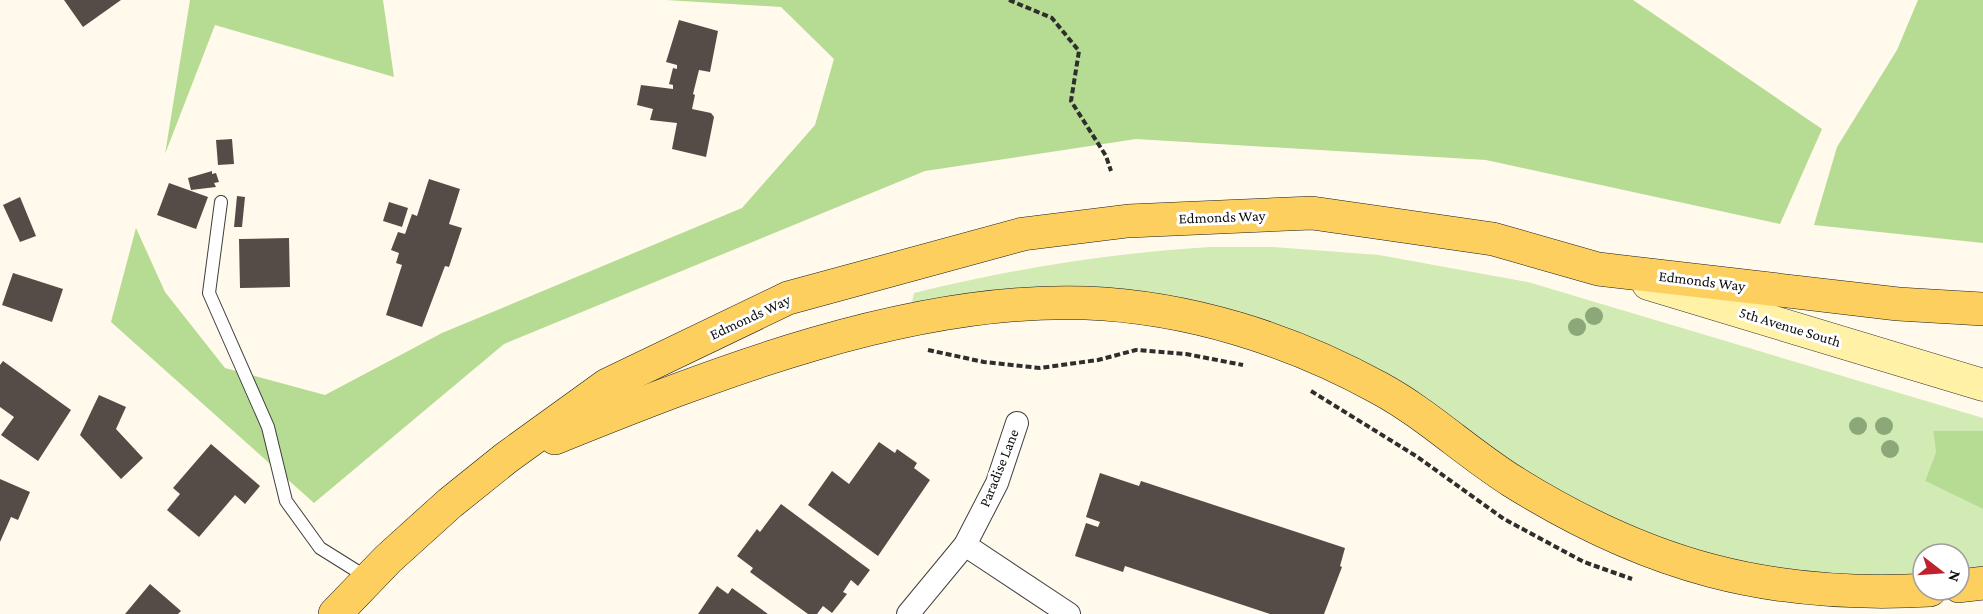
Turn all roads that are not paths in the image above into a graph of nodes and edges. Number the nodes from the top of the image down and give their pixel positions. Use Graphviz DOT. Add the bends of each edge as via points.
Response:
graph roads {
  1 [pos="221,202"];
  2 [pos="1598,269"];
  3 [pos="1983,309"];
  4 [pos="1983,385"];
  5 [pos="1017,423"];
  6 [pos="506,458"];
  7 [pos="964,545"];
  8 [pos="369,578"];
  9 [pos="1911,591"];
  10 [pos="335,614"];
  11 [pos="908,614"];
  12 [pos="1069,614"];
  1 -- 8 [label="lane" via="209,293 268,427 286,501 320,548"];
  2 -- 3 [label="main road, Edmonds Way" via="1898,304"];
  2 -- 4 [label="main road, 5th Avenue South"];
  2 -- 6 [label="main road, Edmonds Way" via="1493,239 1312,213 1128,221 1023,234 788,298 607,385"];
  5 -- 7 [label="street, Paradise Lane" via="996,483"];
  6 -- 8 [label="main road, Edmonds Way" via="450,503"];
  6 -- 9 [label="main road, Edmonds Way" via="661,395 869,331 995,307 1047,303 1109,305 1171,312 1226,325 1341,368 1403,403 1511,481 1613,538 1669,560 1788,587 1845,593"];
  7 -- 11 [label="street, Paradise Lane"];
  7 -- 12 [label="street"];
  8 -- 10 [label="main road, Edmonds Way"];
}
